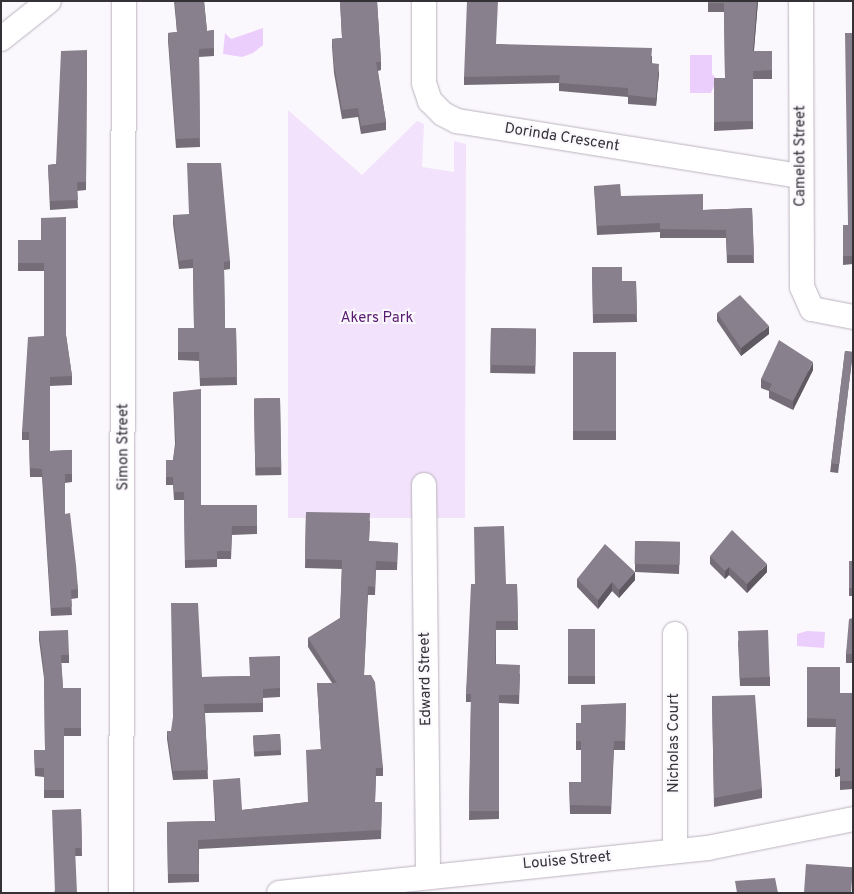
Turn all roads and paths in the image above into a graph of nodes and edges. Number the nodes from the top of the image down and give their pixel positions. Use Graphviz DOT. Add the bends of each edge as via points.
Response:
graph roads {
  1 [pos="49,1"];
  2 [pos="124,1"];
  3 [pos="424,1"];
  4 [pos="801,1"];
  5 [pos="1,39"];
  6 [pos="800,176"];
  7 [pos="853,316"];
  8 [pos="424,485"];
  9 [pos="675,634"];
  10 [pos="853,819"];
  11 [pos="675,852"];
  12 [pos="428,874"];
  13 [pos="121,893"];
  14 [pos="280,893"];
  1 -- 5 [label="street"];
  2 -- 13 [label="street, Simon Street"];
  3 -- 6 [label="street, Dorinda Crescent" via="424,83 430,101 456,121"];
  4 -- 6 [label="street, Camelot Street"];
  6 -- 7 [label="street, Camelot Street" via="802,287 812,309"];
  8 -- 12 [label="street, Edward Street"];
  9 -- 11 [label="street, Nicholas Court"];
  10 -- 11 [label="street, Louise Street"];
  11 -- 12 [label="street, Louise Street"];
  12 -- 14 [label="street, Louise Street"];
}
